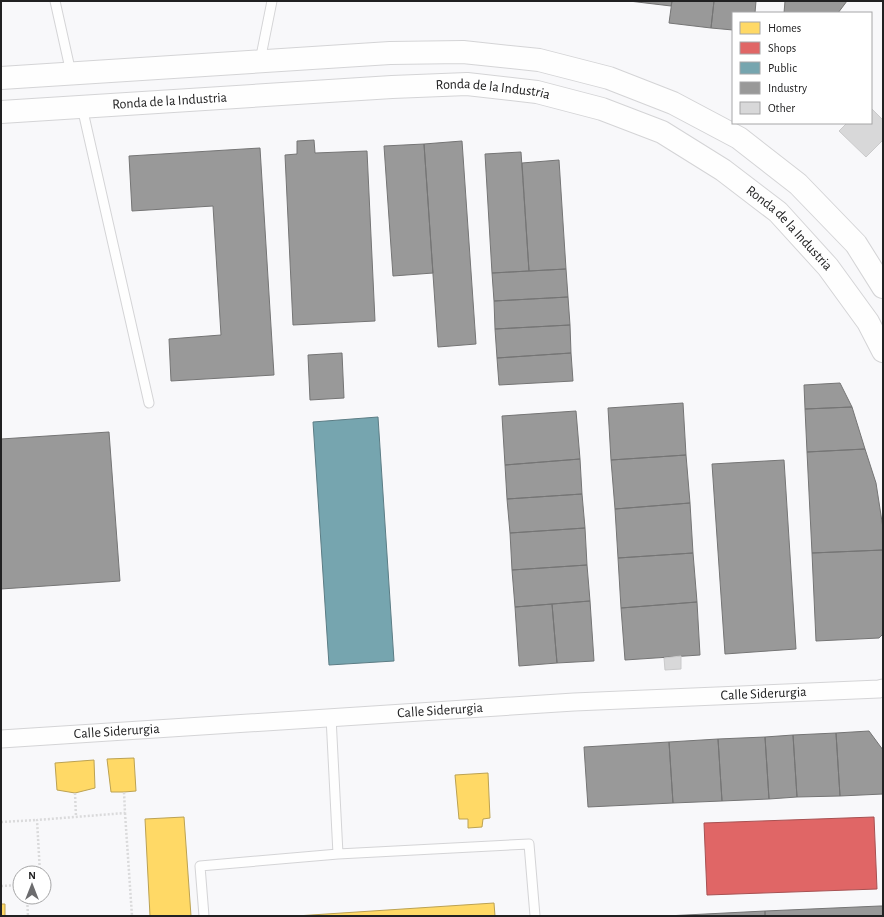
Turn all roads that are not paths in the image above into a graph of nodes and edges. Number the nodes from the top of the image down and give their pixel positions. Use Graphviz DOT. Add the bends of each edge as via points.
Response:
graph roads {
  1 [pos="55,1"];
  2 [pos="272,1"];
  3 [pos="260,61"];
  4 [pos="71,73"];
  5 [pos="1,78"];
  6 [pos="82,107"];
  7 [pos="1,112"];
  8 [pos="883,287"];
  9 [pos="883,351"];
  10 [pos="150,404"];
  11 [pos="882,689"];
  12 [pos="331,717"];
  13 [pos="1,739"];
  14 [pos="338,854"];
  15 [pos="204,916"];
  16 [pos="534,916"];
  1 -- 4 [label="lane"];
  2 -- 3 [label="lane"];
  3 -- 4 [label="street"];
  3 -- 8 [label="street" via="390,53 462,52 539,60 609,78 673,103 739,138 798,184 856,244"];
  4 -- 5 [label="street"];
  6 -- 7 [label="street, Ronda de la Industria"];
  6 -- 9 [label="street, Ronda de la Industria" via="467,84 537,92 602,109 662,132 723,170 778,212 828,266 868,322"];
  6 -- 10 [label="lane"];
  11 -- 12 [label="street, Calle Siderurgia" via="574,702"];
  12 -- 13 [label="street, Calle Siderurgia"];
  12 -- 14 [label="lane"];
  14 -- 15 [label="lane" via="200,866"];
  14 -- 16 [label="lane" via="529,844"];
}
